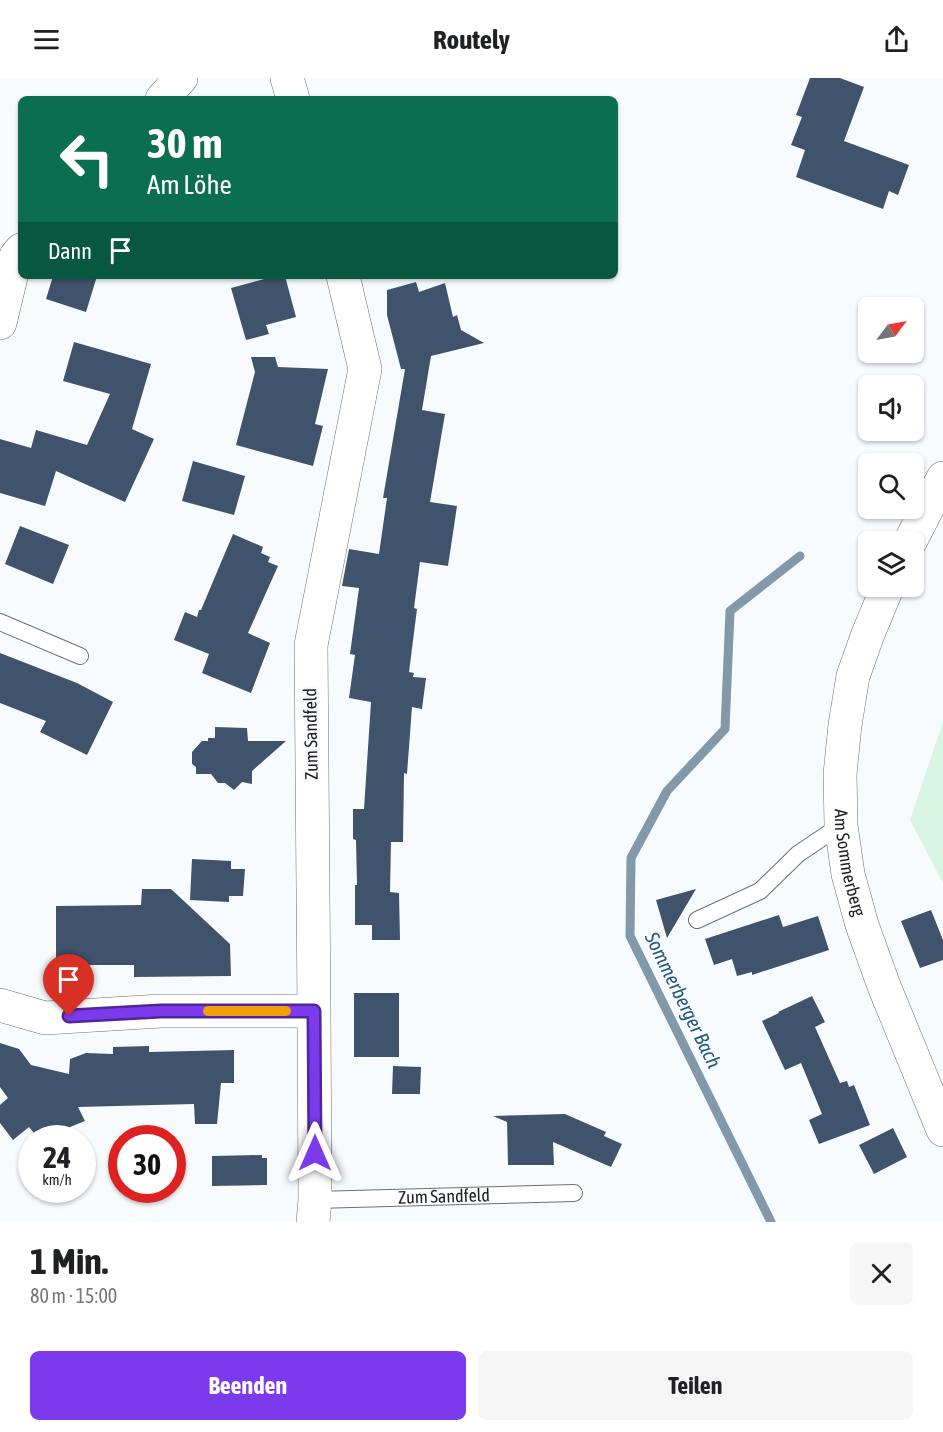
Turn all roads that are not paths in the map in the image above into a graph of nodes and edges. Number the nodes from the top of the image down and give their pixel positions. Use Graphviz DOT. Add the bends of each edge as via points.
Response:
graph roads {
  1 [pos="181,78"];
  2 [pos="287,78"];
  3 [pos="165,96"];
  4 [pos="292,96"];
  5 [pos="18,254"];
  6 [pos="344,279"];
  7 [pos="0,323"];
  8 [pos="943,478"];
  9 [pos="916,531"];
  10 [pos="883,597"];
  11 [pos="0,622"];
  12 [pos="80,656"];
  13 [pos="841,825"];
  14 [pos="697,920"];
  15 [pos="0,1005"];
  16 [pos="314,1011"];
  17 [pos="943,1130"];
  18 [pos="574,1193"];
  19 [pos="314,1211"];
  1 -- 3 [label="street"];
  2 -- 4 [label="street"];
  5 -- 7 [label="street"];
  6 -- 16 [label="street, Zum Sandfeld" via="365,369 310,645"];
  8 -- 9 [label="street"];
  10 -- 13 [label="street, Am Sommerberg" via="853,676 840,774"];
  11 -- 12 [label="lane"];
  13 -- 14 [label="lane" via="798,854 760,891"];
  13 -- 17 [label="street, Am Sommerberg" via="861,925"];
  15 -- 16 [label="street" via="45,1018 161,1011"];
  16 -- 19 [label="street, Zum Sandfeld"];
  18 -- 19 [label="lane, Zum Sandfeld"];
}
